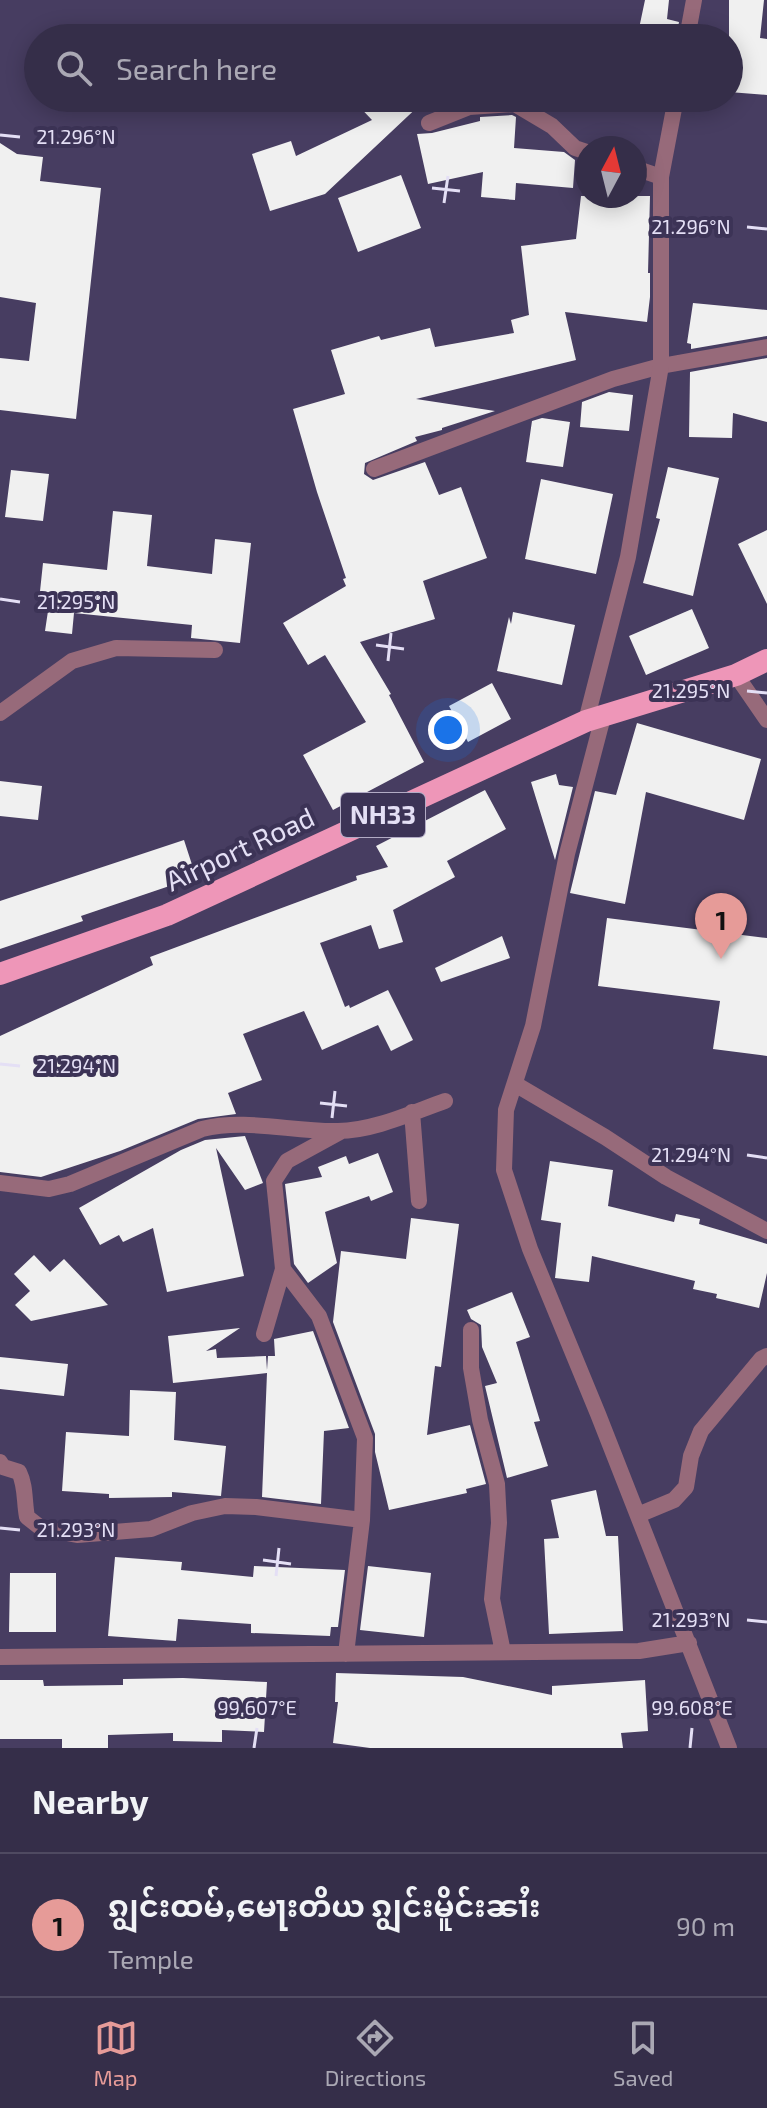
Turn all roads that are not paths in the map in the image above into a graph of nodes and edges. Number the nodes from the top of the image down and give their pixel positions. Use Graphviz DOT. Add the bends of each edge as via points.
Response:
graph roads {
  1 [pos="694,0"];
  2 [pos="690,24"];
  3 [pos="456,112"];
  4 [pos="528,112"];
  5 [pos="673,112"];
  6 [pos="429,123"];
  7 [pos="575,148"];
  8 [pos="647,172"];
  9 [pos="661,177"];
  10 [pos="767,347"];
  11 [pos="661,366"];
  12 [pos="374,469"];
  13 [pos="215,650"];
  14 [pos="767,660"];
  15 [pos="736,675"];
  16 [pos="0,713"];
  17 [pos="594,719"];
  18 [pos="767,720"];
  19 [pos="0,974"];
  20 [pos="515,1084"];
  21 [pos="445,1101"];
  22 [pos="412,1112"];
  23 [pos="341,1131"];
  24 [pos="0,1183"];
  25 [pos="0,1191"];
  26 [pos="419,1201"];
  27 [pos="767,1231"];
  28 [pos="283,1269"];
  29 [pos="471,1330"];
  30 [pos="264,1334"];
  31 [pos="767,1356"];
  32 [pos="0,1462"];
  33 [pos="638,1515"];
  34 [pos="362,1520"];
  35 [pos="689,1643"];
  36 [pos="503,1652"];
  37 [pos="346,1654"];
  38 [pos="0,1657"];
  39 [pos="729,1748"];
  1 -- 2 [label="street"];
  3 -- 6 [label="street"];
  4 -- 7 [label="street"];
  5 -- 9 [label="street"];
  8 -- 9 [label="street"];
  9 -- 11 [label="street"];
  10 -- 11 [label="street"];
  11 -- 12 [label="street"];
  11 -- 17 [label="street"];
  13 -- 16 [label="street" via="116,648 72,661"];
  14 -- 15 [label="highway, Airport Road / NH33"];
  15 -- 17 [label="highway, Airport Road / NH33"];
  15 -- 18 [label="street"];
  17 -- 19 [label="highway, Airport Road / NH33" via="167,915"];
  17 -- 20 [label="street" via="533,1026"];
  20 -- 27 [label="street" via="666,1177"];
  20 -- 33 [label="street" via="506,1110 504,1170 530,1249"];
  21 -- 22 [label="street"];
  22 -- 23 [label="street"];
  22 -- 26 [label="street"];
  23 -- 24 [label="street" via="223,1123 70,1184 49,1189"];
  23 -- 28 [label="street" via="287,1161 274,1181"];
  24 -- 25 [label="street"];
  28 -- 30 [label="street"];
  28 -- 34 [label="street" via="319,1316 365,1438"];
  29 -- 36 [label="street" via="471,1368 497,1484 492,1599"];
  31 -- 33 [label="street" via="701,1431 686,1487 674,1500"];
  32 -- 34 [label="street" via="19,1472 25,1483 27,1517 41,1528 77,1535 151,1529 225,1506"];
  33 -- 35 [label="street"];
  34 -- 37 [label="street"];
  35 -- 36 [label="street" via="639,1651"];
  35 -- 39 [label="street"];
  36 -- 37 [label="street"];
  37 -- 38 [label="street"];
}
